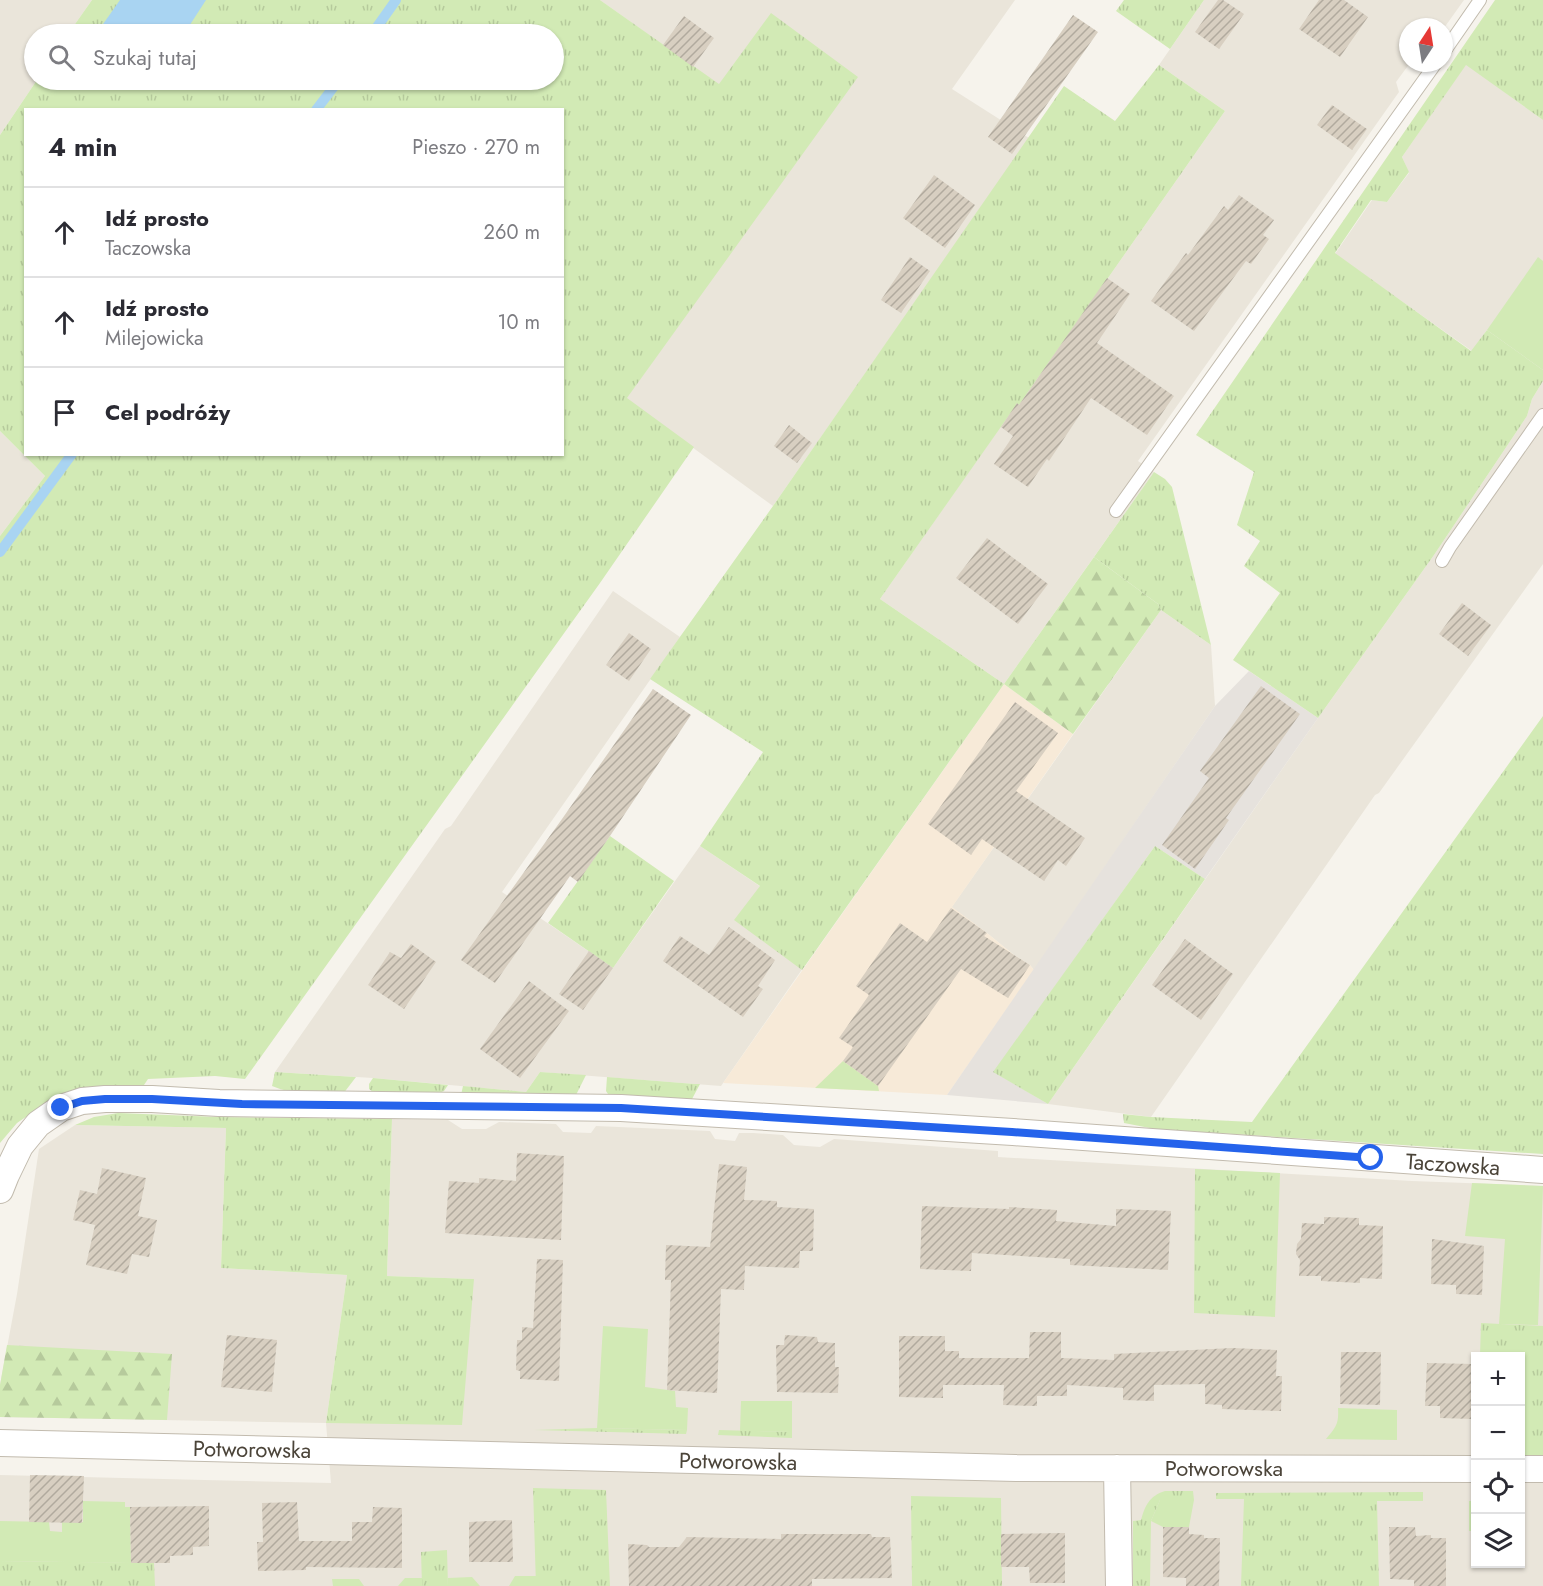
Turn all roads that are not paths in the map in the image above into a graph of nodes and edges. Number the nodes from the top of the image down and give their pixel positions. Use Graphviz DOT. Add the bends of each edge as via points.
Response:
graph roads {
  1 [pos="1480,0"];
  2 [pos="1453,39"];
  3 [pos="1430,72"];
  4 [pos="1543,416"];
  5 [pos="1116,511"];
  6 [pos="1442,561"];
  7 [pos="1543,1170"];
  8 [pos="0,1191"];
  9 [pos="0,1443"];
  10 [pos="1117,1468"];
  11 [pos="1471,1469"];
  12 [pos="1525,1469"];
  13 [pos="1543,1469"];
  14 [pos="1119,1586"];
  1 -- 2 [label="lane"];
  3 -- 5 [label="lane"];
  4 -- 6 [label="lane"];
  7 -- 8 [label="street, Taczowska" via="621,1108 105,1099 61,1108 38,1124 20,1146"];
  9 -- 10 [label="street, Potworowska"];
  10 -- 11 [label="street, Potworowska"];
  10 -- 14 [label="street"];
  12 -- 13 [label="street"];
}
